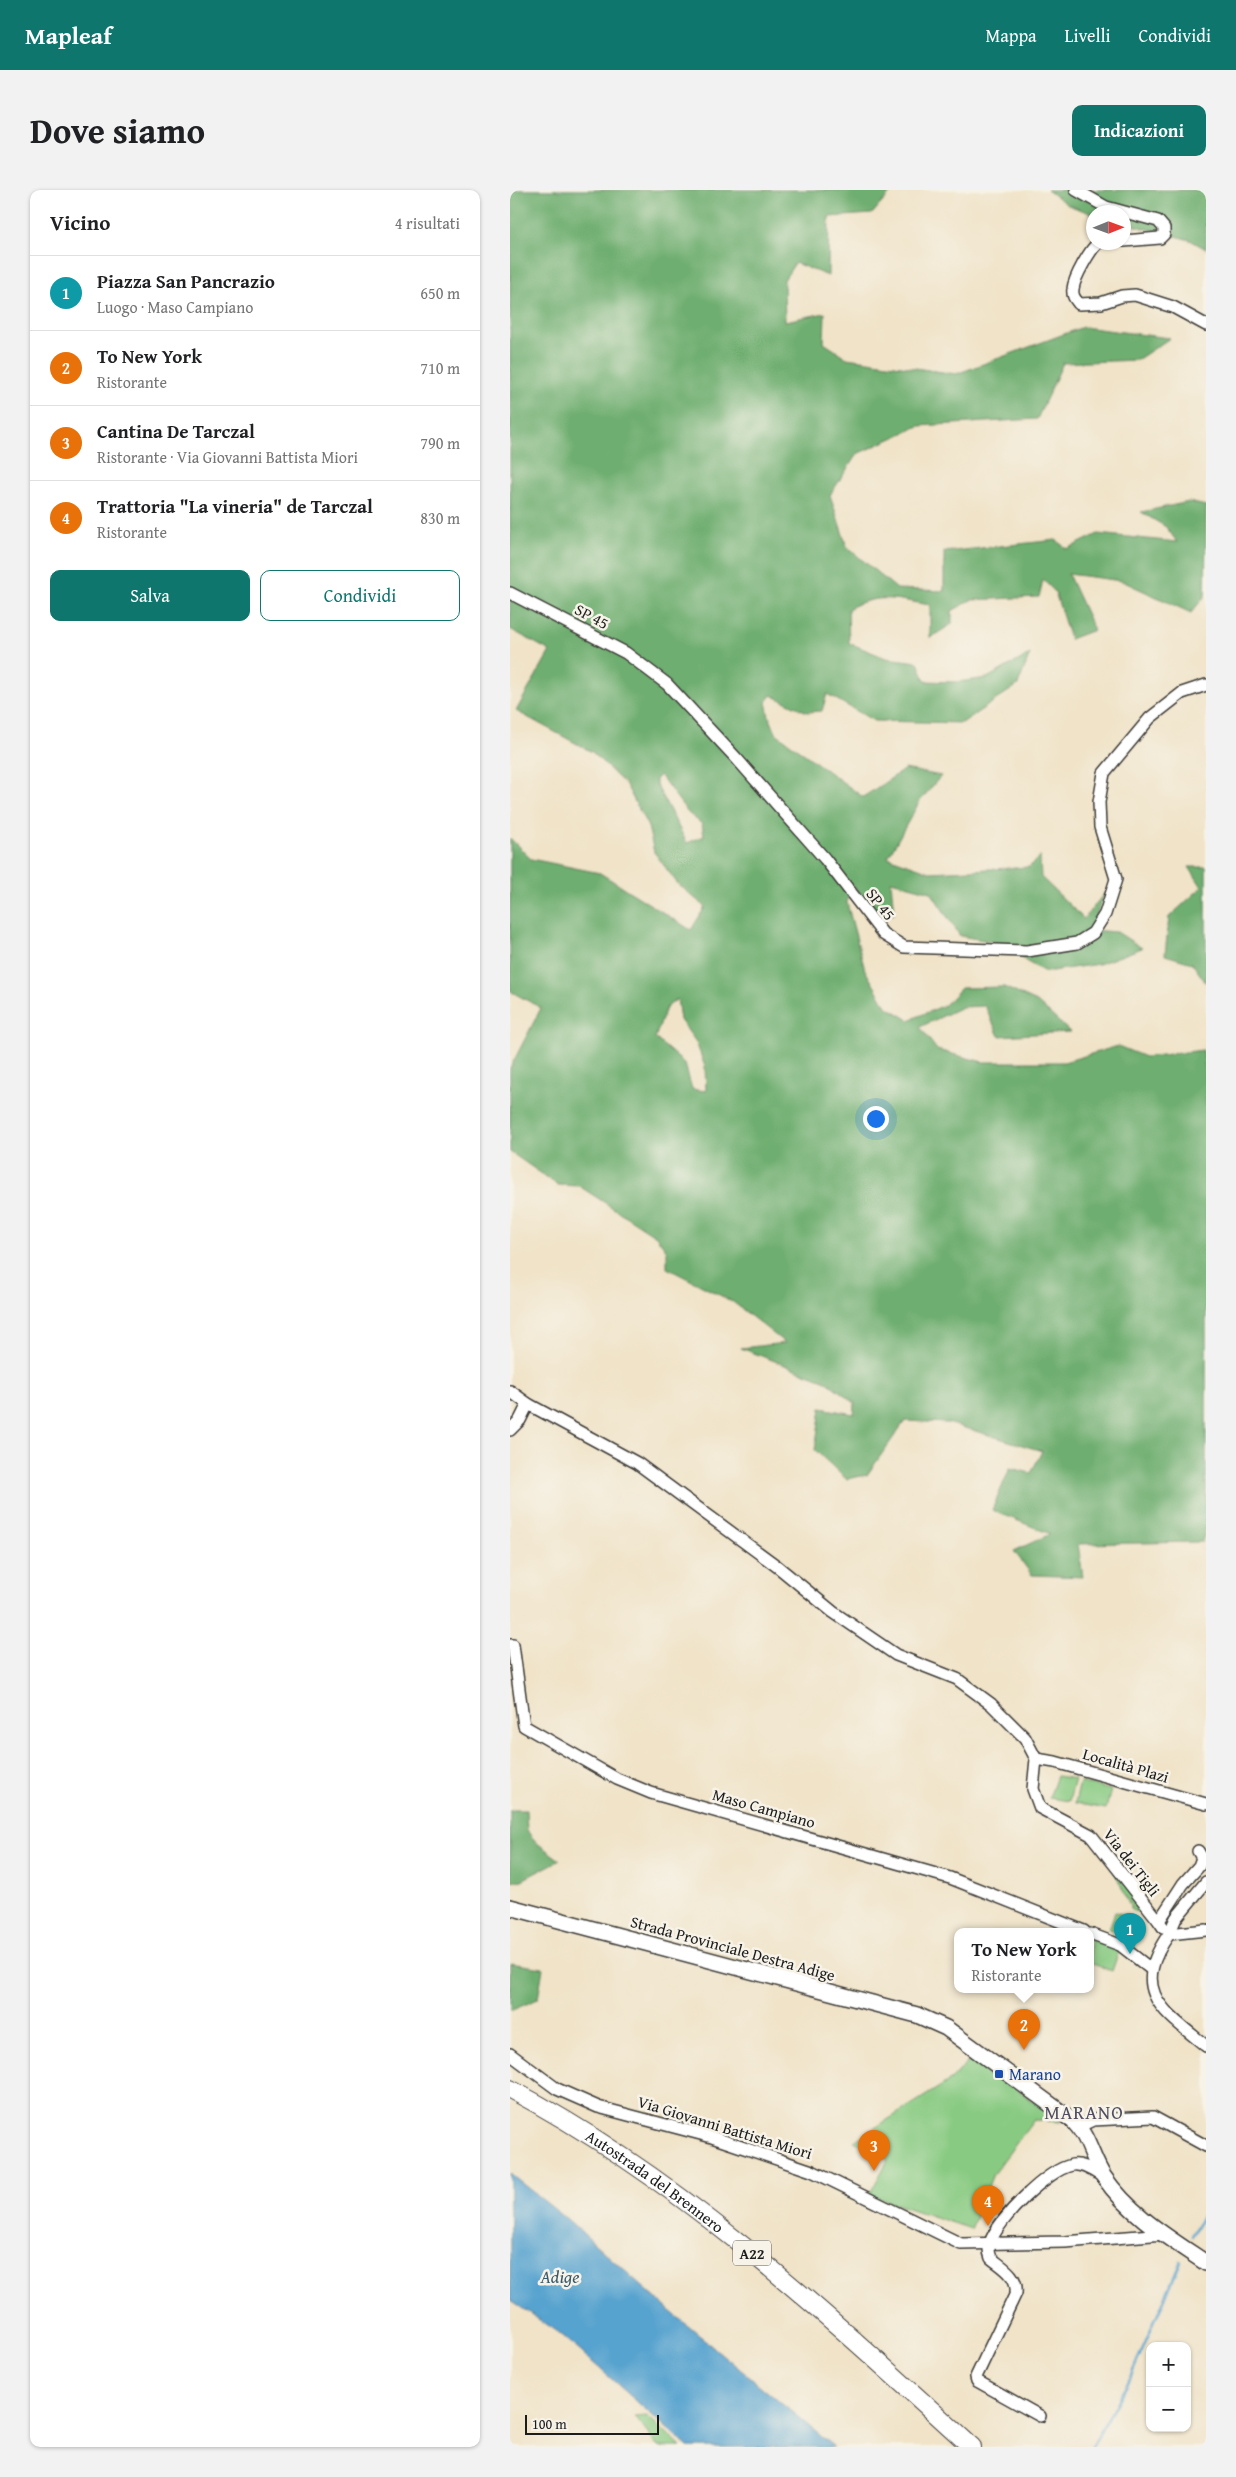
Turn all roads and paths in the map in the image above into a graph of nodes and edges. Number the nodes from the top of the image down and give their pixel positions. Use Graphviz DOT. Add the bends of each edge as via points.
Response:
graph roads {
  1 [pos="1076,190"];
  2 [pos="1102,205"];
  3 [pos="1131,214"];
  4 [pos="1131,240"];
  5 [pos="1094,250"];
  6 [pos="1206,325"];
  7 [pos="510,593"];
  8 [pos="1206,685"];
  9 [pos="510,1391"];
  10 [pos="528,1404"];
  11 [pos="510,1430"];
  12 [pos="510,1645"];
  13 [pos="1036,1759"];
  14 [pos="1206,1804"];
  15 [pos="1198,1851"];
  16 [pos="1206,1882"];
  17 [pos="510,1907"];
  18 [pos="1159,1921"];
  19 [pos="1076,1928"];
  20 [pos="1206,1930"];
  21 [pos="1169,1934"];
  22 [pos="1094,1935"];
  23 [pos="1152,1970"];
  24 [pos="1206,2046"];
  25 [pos="510,2054"];
  26 [pos="510,2089"];
  27 [pos="510,2101"];
  28 [pos="1078,2127"];
  29 [pos="1206,2146"];
  30 [pos="1104,2177"];
  31 [pos="1164,2234"];
  32 [pos="989,2244"];
  33 [pos="1206,2263"];
  34 [pos="1040,2416"];
  35 [pos="955,2447"];
  36 [pos="972,2447"];
  1 -- 2 [label="street"];
  3 -- 4 [label="street" via="1158,221 1164,228 1164,234 1160,238"];
  5 -- 6 [label="street" via="1073,290 1079,304 1089,305 1135,295 1173,307"];
  7 -- 8 [label="street, SP 45" via="626,653 667,684 825,859 883,934 904,947 1027,951 1077,943 1093,932 1105,914 1116,879 1100,826 1098,802 1104,773 1150,718 1182,693"];
  9 -- 10 [label="street"];
  10 -- 11 [label="street" via="520,1420"];
  10 -- 13 [label="street" via="637,1463 778,1567 833,1612 896,1655 957,1679 998,1711 1025,1738"];
  12 -- 19 [label="street, Maso Campiano" via="513,1645 524,1726 617,1779 651,1793 950,1878"];
  13 -- 14 [label="street, Località Plazi"];
  13 -- 18 [label="street, Via dei Tigli" via="1033,1789 1040,1808 1091,1835"];
  15 -- 18 [label="street" via="1202,1858 1199,1866"];
  16 -- 21 [label="street" via="1176,1918"];
  17 -- 28 [label="main road, Strada Provinciale Destra Adige" via="917,2015 946,2028"];
  18 -- 21 [label="street, Via dei Tigli"];
  20 -- 21 [label="street"];
  21 -- 23 [label="street"];
  22 -- 23 [label="street" via="1120,1944"];
  23 -- 24 [label="street" via="1151,1989 1158,2004"];
  25 -- 32 [label="street, Via Giovanni Battista Miori" via="558,2089 598,2107 712,2137 812,2171 961,2244"];
  26 -- 36 [label="highway, Autostrada del Brennero / A22" via="595,2138 705,2214 816,2305"];
  27 -- 35 [label="highway, Autostrada del Brennero / A22" via="618,2167 730,2248"];
  28 -- 29 [label="street" via="1093,2120 1153,2117"];
  28 -- 30 [label="main road"];
  30 -- 31 [label="main road" via="1136,2214"];
  30 -- 32 [label="street" via="1083,2166 1073,2165 1057,2171 1010,2213"];
  31 -- 32 [label="street, Via Giovanni Battista Miori"];
  31 -- 33 [label="main road"];
  32 -- 34 [label="street" via="991,2258 1014,2277 1017,2285 977,2381"];
}
